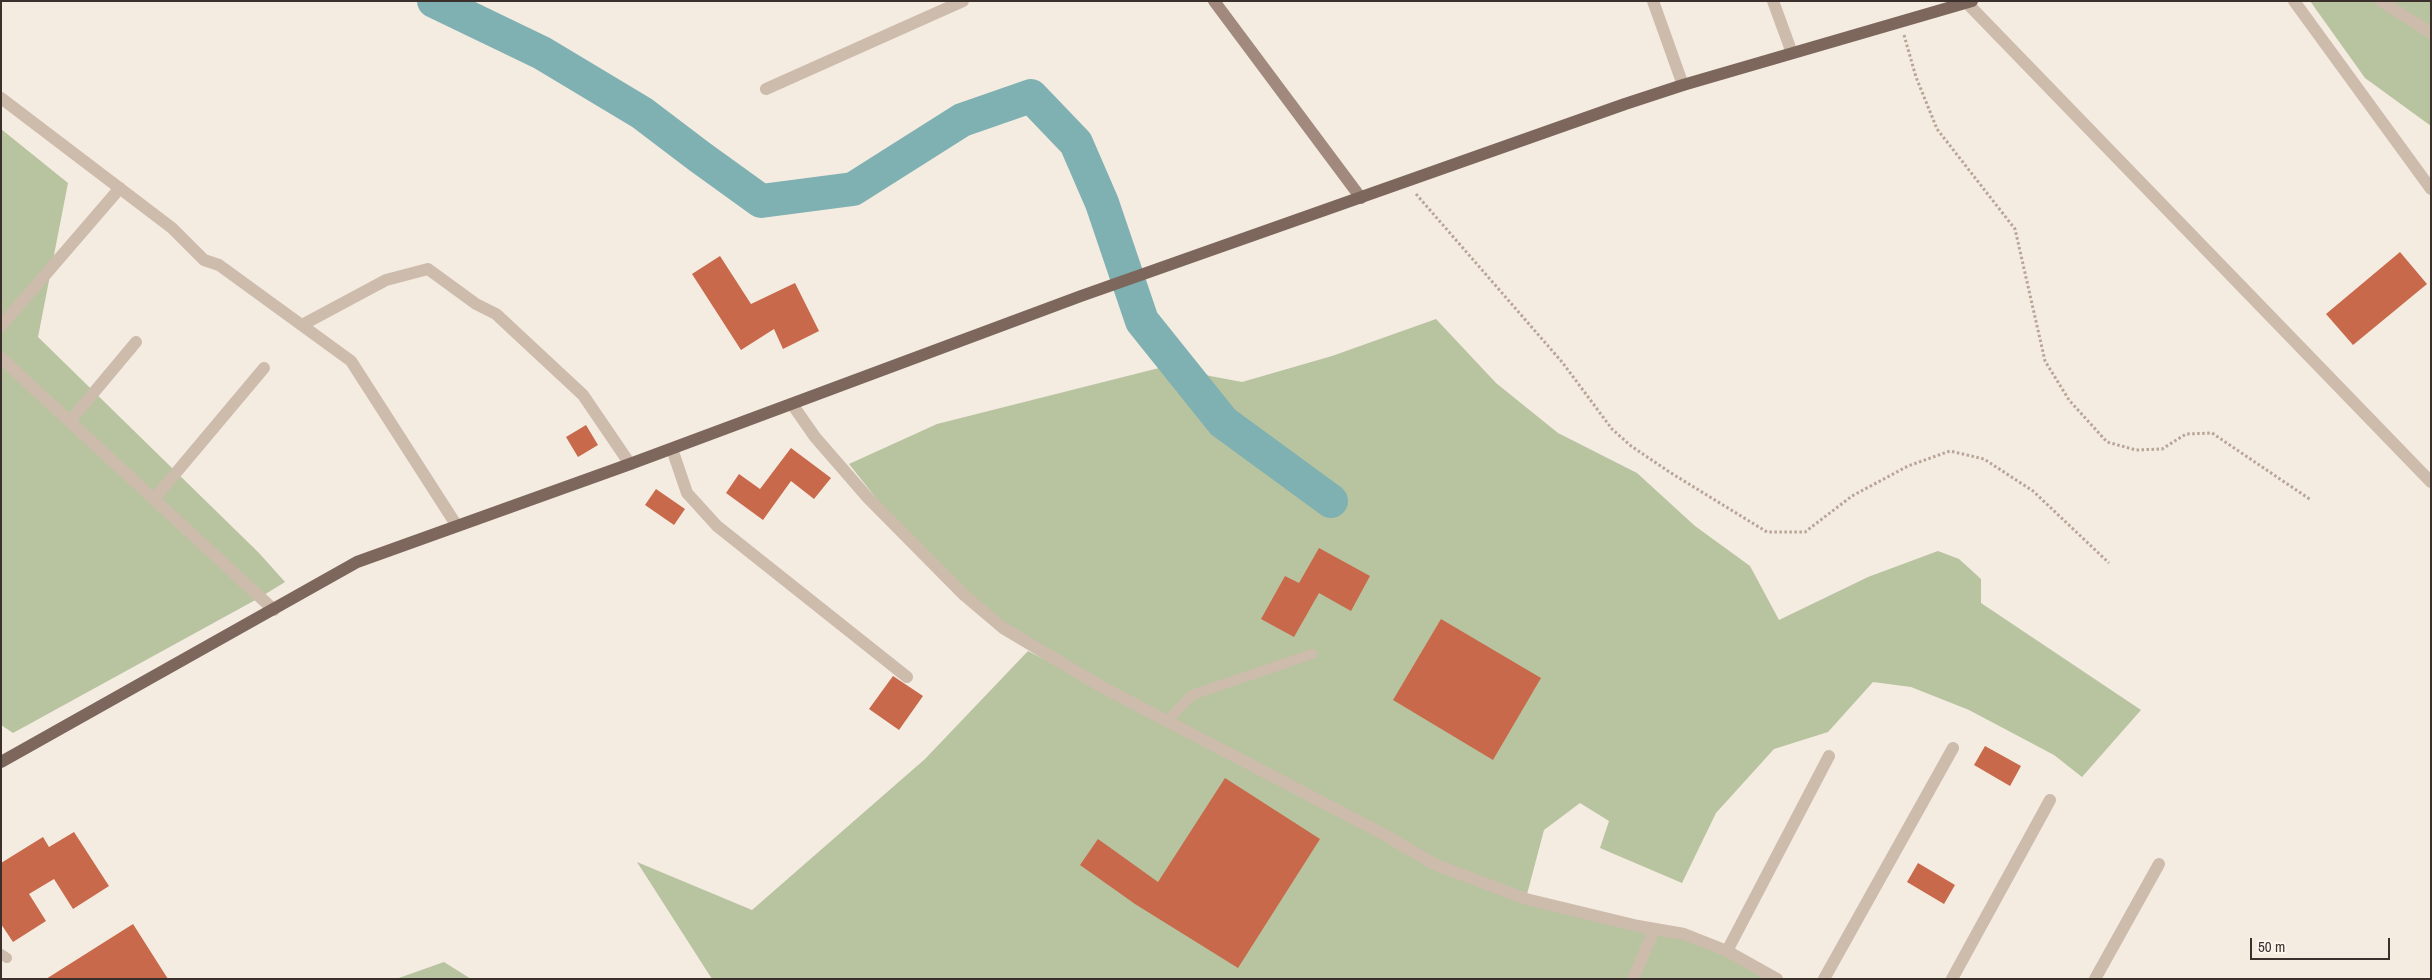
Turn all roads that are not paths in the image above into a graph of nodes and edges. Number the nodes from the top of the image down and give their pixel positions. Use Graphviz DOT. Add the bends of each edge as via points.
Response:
graph roads {
  1 [pos="963,1"];
  2 [pos="1214,1"];
  3 [pos="1653,1"];
  4 [pos="1773,1"];
  5 [pos="2294,1"];
  6 [pos="2381,1"];
  7 [pos="1970,2"];
  8 [pos="2431,33"];
  9 [pos="1792,54"];
  10 [pos="1683,85"];
  11 [pos="766,89"];
  12 [pos="1,98"];
  13 [pos="120,188"];
  14 [pos="2431,189"];
  15 [pos="1361,198"];
  16 [pos="302,325"];
  17 [pos="1,326"];
  18 [pos="136,342"];
  19 [pos="1,358"];
  20 [pos="264,368"];
  21 [pos="792,404"];
  22 [pos="70,421"];
  23 [pos="672,449"];
  24 [pos="630,464"];
  25 [pos="2431,482"];
  26 [pos="154,499"];
  27 [pos="457,526"];
  28 [pos="274,610"];
  29 [pos="1312,654"];
  30 [pos="908,677"];
  31 [pos="1167,721"];
  32 [pos="1953,748"];
  33 [pos="1830,756"];
  34 [pos="1,762"];
  35 [pos="2050,800"];
  36 [pos="2158,864"];
  37 [pos="1654,930"];
  38 [pos="1726,951"];
  39 [pos="1633,979"];
  40 [pos="1776,979"];
  41 [pos="1824,979"];
  42 [pos="1952,979"];
  43 [pos="2095,979"];
  1 -- 11 [label="street"];
  2 -- 15 [label="main road"];
  3 -- 10 [label="street"];
  4 -- 9 [label="street"];
  5 -- 14 [label="street"];
  6 -- 8 [label="street"];
  7 -- 9 [label="main road"];
  7 -- 25 [label="street"];
  9 -- 10 [label="main road"];
  10 -- 15 [label="main road"];
  12 -- 13 [label="street"];
  13 -- 16 [label="street" via="172,228 204,260 220,265"];
  13 -- 17 [label="street"];
  15 -- 21 [label="main road" via="1080,296"];
  16 -- 24 [label="street" via="386,280 428,269 476,304 496,314 583,395"];
  16 -- 27 [label="street" via="351,361"];
  18 -- 22 [label="street"];
  19 -- 22 [label="street"];
  20 -- 26 [label="street"];
  21 -- 23 [label="main road"];
  21 -- 31 [label="street" via="815,437 868,498 964,595 1003,628"];
  22 -- 26 [label="street"];
  23 -- 24 [label="main road"];
  23 -- 30 [label="street" via="686,493 717,526"];
  24 -- 27 [label="main road"];
  26 -- 28 [label="street"];
  27 -- 28 [label="main road" via="357,562"];
  28 -- 34 [label="main road"];
  29 -- 31 [label="lane" via="1192,695"];
  31 -- 37 [label="street" via="1434,864 1526,899"];
  32 -- 41 [label="street"];
  33 -- 38 [label="street"];
  35 -- 42 [label="street"];
  36 -- 43 [label="street"];
  37 -- 38 [label="street" via="1684,934"];
  37 -- 39 [label="street"];
  38 -- 40 [label="street"];
}
